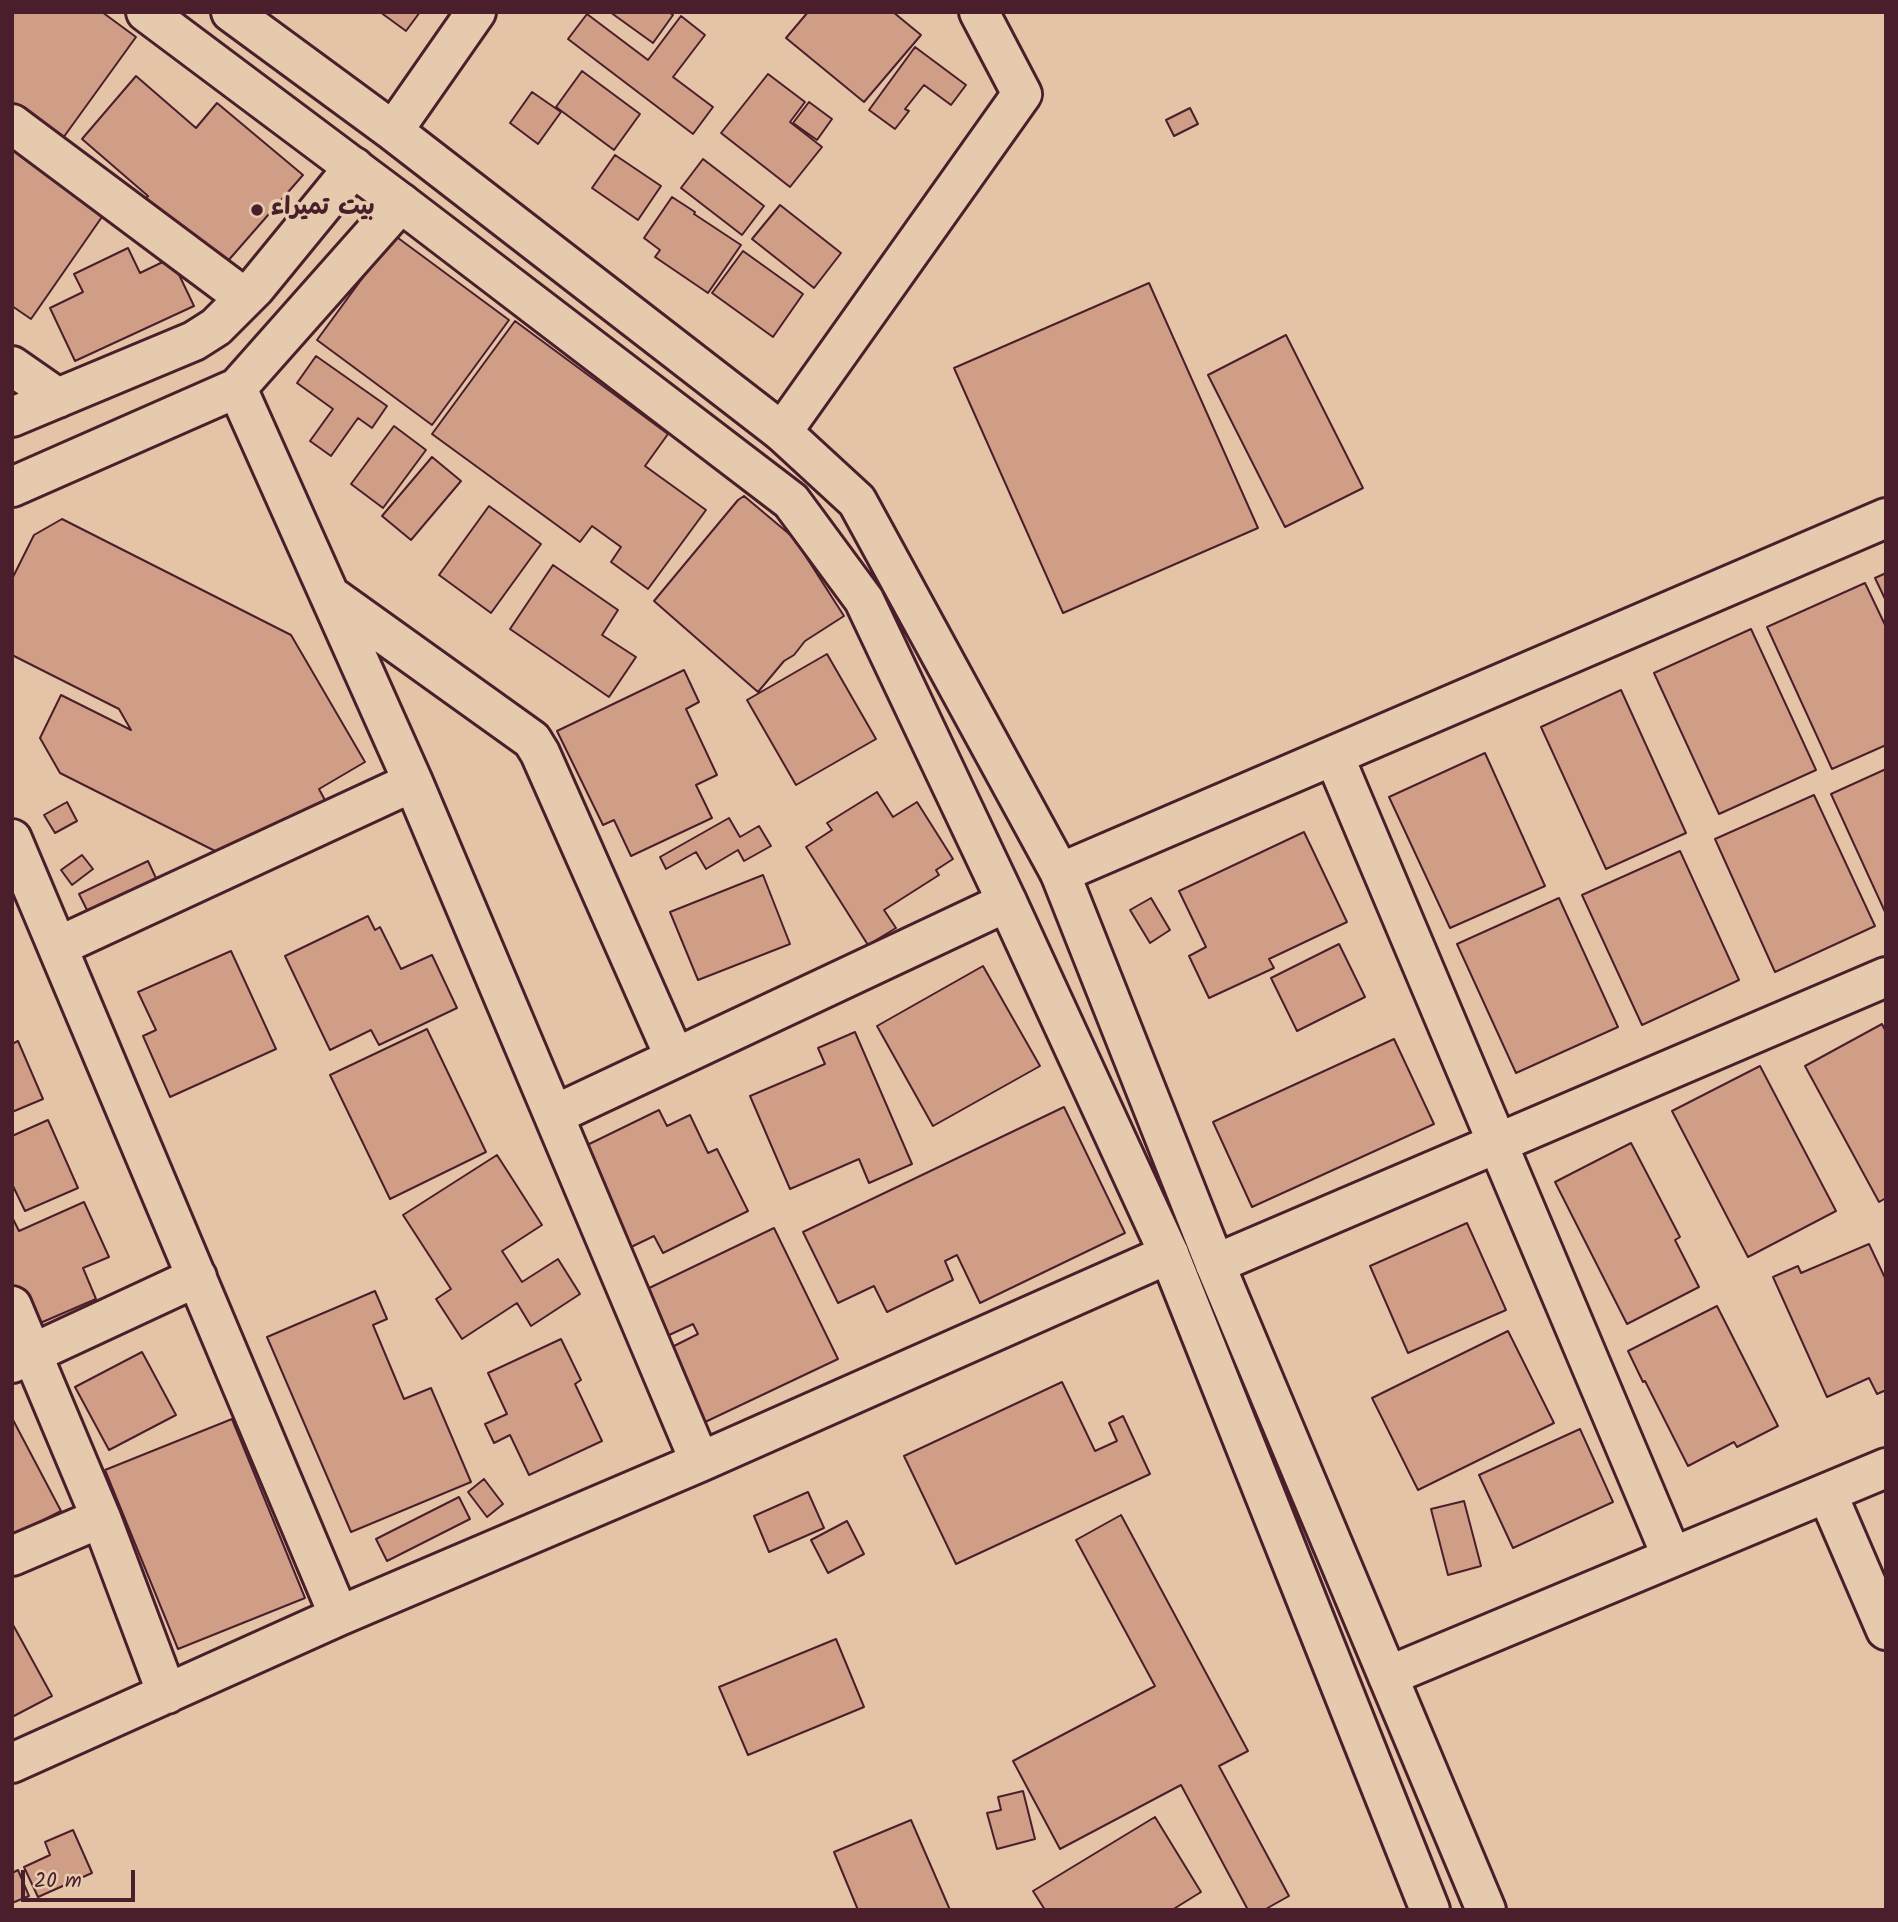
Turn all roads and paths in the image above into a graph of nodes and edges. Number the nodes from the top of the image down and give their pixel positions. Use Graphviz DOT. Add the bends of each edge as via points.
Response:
graph roads {
  1 [pos="145,12"];
  2 [pos="231,12"];
  3 [pos="476,12"];
  4 [pos="979,12"];
  5 [pos="12,124"];
  6 [pos="393,131"];
  7 [pos="354,167"];
  8 [pos="401,203"];
  9 [pos="244,298"];
  10 [pos="12,366"];
  11 [pos="237,387"];
  12 [pos="58,398"];
  13 [pos="12,418"];
  14 [pos="782,432"];
  15 [pos="12,486"];
  16 [pos="1886,518"];
  17 [pos="330,595"];
  18 [pos="1334,756"];
  19 [pos="413,782"];
  20 [pos="12,839"];
  21 [pos="1060,873"];
  22 [pos="1007,902"];
  23 [pos="59,946"];
  24 [pos="1886,977"];
  25 [pos="675,1058"];
  26 [pos="554,1115"];
  27 [pos="1497,1143"];
  28 [pos="1169,1254"];
  29 [pos="1215,1264"];
  30 [pos="197,1278"];
  31 [pos="12,1306"];
  32 [pos="23,1359"];
  33 [pos="701,1462"];
  34 [pos="1886,1468"];
  35 [pos="1827,1493"];
  36 [pos="101,1518"];
  37 [pos="12,1556"];
  38 [pos="1672,1557"];
  39 [pos="339,1616"];
  40 [pos="1886,1629"];
  41 [pos="1388,1676"];
  42 [pos="167,1694"];
  43 [pos="12,1763"];
  44 [pos="1430,1910"];
  45 [pos="1486,1910"];
  1 -- 7 [label="street"];
  2 -- 6 [label="street"];
  3 -- 6 [label="street"];
  4 -- 14 [label="street" via="1022,94"];
  5 -- 9 [label="street"];
  6 -- 14 [label="street"];
  7 -- 8 [label="street"];
  7 -- 9 [label="street"];
  8 -- 11 [label="street"];
  8 -- 22 [label="street" via="790,500 864,600"];
  9 -- 12 [label="street" via="216,327 194,341"];
  10 -- 12 [label="street"];
  11 -- 15 [label="street"];
  11 -- 17 [label="street"];
  12 -- 13 [label="street"];
  14 -- 21 [label="street" via="857,501"];
  16 -- 18 [label="street"];
  17 -- 19 [label="street"];
  17 -- 25 [label="street" via="532,740"];
  18 -- 21 [label="street"];
  18 -- 27 [label="street"];
  19 -- 23 [label="street"];
  19 -- 26 [label="street"];
  20 -- 23 [label="street"];
  21 -- 29 [label="street"];
  22 -- 25 [label="street"];
  22 -- 28 [label="street"];
  23 -- 30 [label="street"];
  24 -- 27 [label="street"];
  25 -- 26 [label="street"];
  26 -- 33 [label="street"];
  27 -- 29 [label="street"];
  27 -- 38 [label="street"];
  28 -- 33 [label="street"];
  28 -- 44 [label="street"];
  29 -- 41 [label="street"];
  30 -- 32 [label="street"];
  30 -- 39 [label="street"];
  31 -- 32 [label="street"];
  32 -- 36 [label="street"];
  33 -- 39 [label="street"];
  34 -- 35 [label="street"];
  35 -- 38 [label="street"];
  35 -- 40 [label="street"];
  36 -- 37 [label="street"];
  36 -- 42 [label="street"];
  38 -- 41 [label="street"];
  39 -- 42 [label="street"];
  41 -- 45 [label="street"];
  42 -- 43 [label="street"];
}
